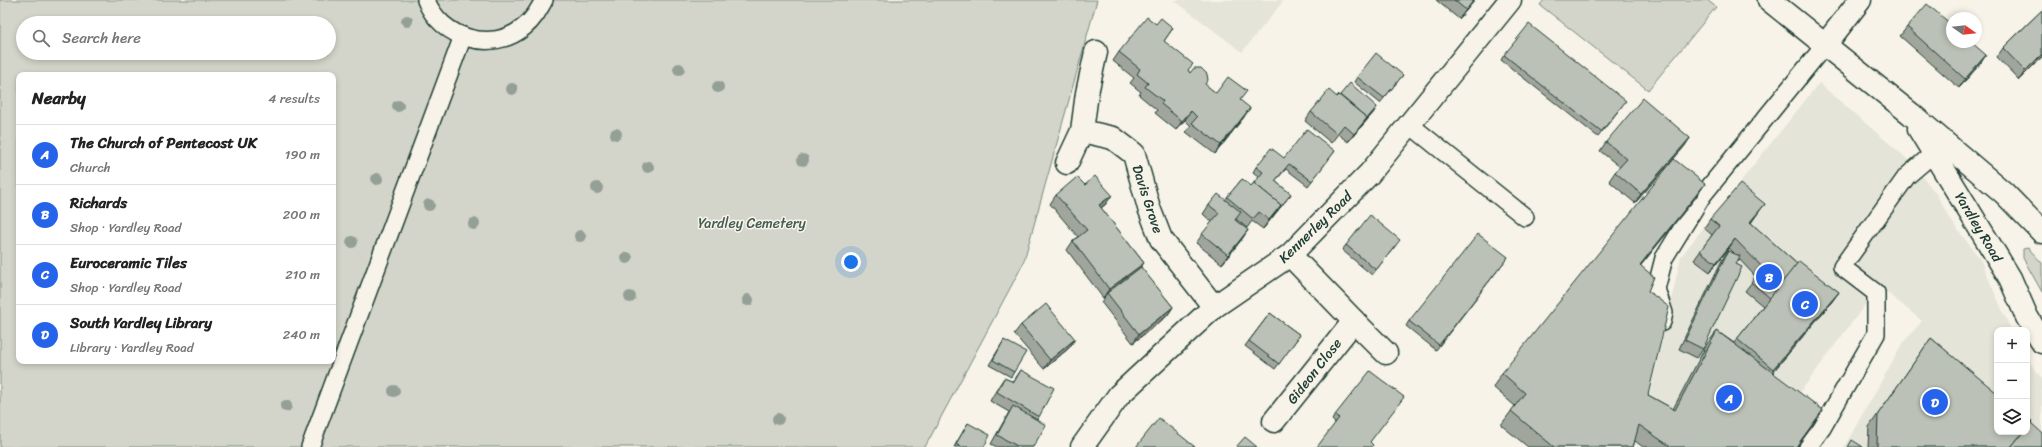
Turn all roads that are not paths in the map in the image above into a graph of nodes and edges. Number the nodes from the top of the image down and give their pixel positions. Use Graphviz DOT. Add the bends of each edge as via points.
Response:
graph roads {
  1 [pos="426,0"];
  2 [pos="544,0"];
  3 [pos="1510,0"];
  4 [pos="1769,0"];
  5 [pos="1860,0"];
  6 [pos="462,36"];
  7 [pos="1825,45"];
  8 [pos="1096,52"];
  9 [pos="1911,114"];
  10 [pos="1409,124"];
  11 [pos="1082,131"];
  12 [pos="1934,153"];
  13 [pos="1067,163"];
  14 [pos="1525,217"];
  15 [pos="2042,232"];
  16 [pos="1290,255"];
  17 [pos="1214,307"];
  18 [pos="1354,321"];
  19 [pos="1659,336"];
  20 [pos="2042,342"];
  21 [pos="1386,353"];
  22 [pos="1274,421"];
  23 [pos="310,447"];
  24 [pos="1082,447"];
  25 [pos="1808,447"];
  1 -- 6 [label="lane" via="438,20"];
  2 -- 6 [label="lane" via="536,16 508,37 491,41"];
  3 -- 10 [label="street, Kennerley Road"];
  4 -- 7 [label="street, Yardley Road"];
  5 -- 7 [label="street"];
  6 -- 23 [label="lane"];
  7 -- 9 [label="street, Yardley Road"];
  7 -- 19 [label="lane" via="1702,196 1664,258 1656,289 1664,313"];
  8 -- 11 [label="street"];
  9 -- 12 [label="street, Yardley Road"];
  9 -- 15 [label="street, Yardley Road" via="2004,193"];
  10 -- 14 [label="lane"];
  10 -- 16 [label="street, Kennerley Road" via="1370,173"];
  11 -- 13 [label="street"];
  11 -- 17 [label="street, Davis Grove" via="1113,138 1134,154 1149,208 1161,239"];
  12 -- 20 [label="street, Yardley Road" via="2010,278 2027,317"];
  12 -- 25 [label="lane" via="1907,176 1842,267 1876,293 1876,334 1822,428"];
  16 -- 17 [label="street, Kennerley Road"];
  16 -- 18 [label="street"];
  17 -- 24 [label="street, Kennerley Road" via="1119,395"];
  18 -- 21 [label="street"];
  18 -- 22 [label="street, Gideon Close"];
}
